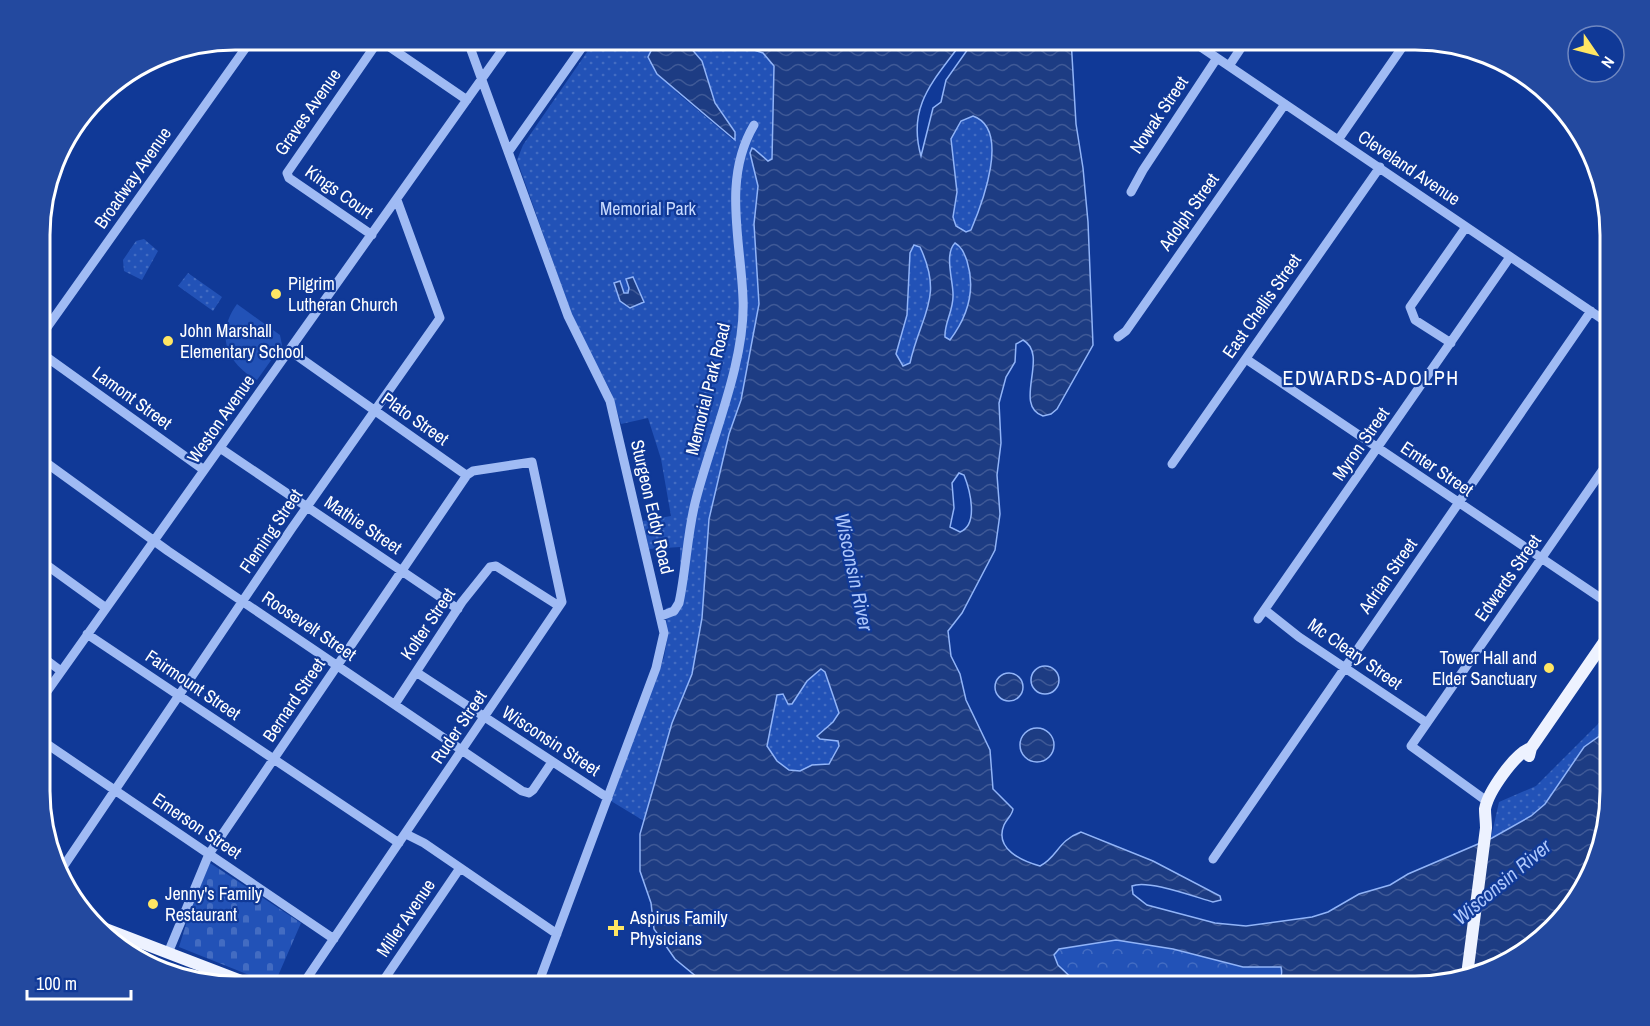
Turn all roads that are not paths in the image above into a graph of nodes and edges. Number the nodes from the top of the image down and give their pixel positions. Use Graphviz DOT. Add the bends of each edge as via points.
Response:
graph roads {
  1 [pos="244,50"];
  2 [pos="370,50"];
  3 [pos="394,50"];
  4 [pos="472,50"];
  5 [pos="502,50"];
  6 [pos="580,50"];
  7 [pos="1205,50"];
  8 [pos="1240,50"];
  9 [pos="1400,50"];
  10 [pos="1217,58"];
  11 [pos="1229,66"];
  12 [pos="483,78"];
  13 [pos="467,100"];
  14 [pos="1285,104"];
  15 [pos="754,125"];
  16 [pos="1338,140"];
  17 [pos="509,151"];
  18 [pos="1380,167"];
  19 [pos="287,175"];
  20 [pos="1131,192"];
  21 [pos="397,200"];
  22 [pos="1466,227"];
  23 [pos="372,235"];
  24 [pos="1510,257"];
  25 [pos="1591,311"];
  26 [pos="1600,317"];
  27 [pos="50,323"];
  28 [pos="1118,337"];
  29 [pos="1451,343"];
  30 [pos="290,351"];
  31 [pos="50,359"];
  32 [pos="1246,359"];
  33 [pos="375,411"];
  34 [pos="220,448"];
  35 [pos="1378,448"];
  36 [pos="1172,464"];
  37 [pos="50,466"];
  38 [pos="204,470"];
  39 [pos="1600,474"];
  40 [pos="466,475"];
  41 [pos="1459,503"];
  42 [pos="306,508"];
  43 [pos="154,541"];
  44 [pos="1540,559"];
  45 [pos="50,568"];
  46 [pos="402,571"];
  47 [pos="1600,598"];
  48 [pos="243,601"];
  49 [pos="559,606"];
  50 [pos="106,608"];
  51 [pos="458,609"];
  52 [pos="1265,610"];
  53 [pos="661,616"];
  54 [pos="1258,619"];
  55 [pos="87,634"];
  56 [pos="1600,648"];
  57 [pos="50,663"];
  58 [pos="338,665"];
  59 [pos="1344,668"];
  60 [pos="61,671"];
  61 [pos="416,672"];
  62 [pos="50,687"];
  63 [pos="180,696"];
  64 [pos="395,704"];
  65 [pos="485,717"];
  66 [pos="1427,723"];
  67 [pos="50,746"];
  68 [pos="1531,748"];
  69 [pos="462,751"];
  70 [pos="273,759"];
  71 [pos="552,762"];
  72 [pos="115,790"];
  73 [pos="608,798"];
  74 [pos="1488,802"];
  75 [pos="1486,828"];
  76 [pos="406,834"];
  77 [pos="399,843"];
  78 [pos="209,854"];
  79 [pos="1213,859"];
  80 [pos="65,864"];
  81 [pos="460,868"];
  82 [pos="117,933"];
  83 [pos="557,934"];
  84 [pos="334,939"];
  85 [pos="168,952"];
  86 [pos="1468,968"];
  87 [pos="229,976"];
  88 [pos="309,976"];
  89 [pos="386,976"];
  90 [pos="541,976"];
  1 -- 27 [label="street, Broadway Avenue"];
  2 -- 19 [label="street, Graves Avenue"];
  3 -- 13 [label="street"];
  4 -- 12 [label="street, Sturgeon Eddy Road"];
  5 -- 12 [label="street, Weston Avenue"];
  6 -- 17 [label="street"];
  7 -- 10 [label="street, Cleveland Avenue"];
  8 -- 11 [label="street"];
  9 -- 16 [label="street"];
  10 -- 11 [label="street, Cleveland Avenue"];
  10 -- 20 [label="street, Nowak Street"];
  11 -- 14 [label="street, Cleveland Avenue"];
  12 -- 13 [label="street, Weston Avenue"];
  12 -- 17 [label="street, Sturgeon Eddy Road"];
  13 -- 21 [label="street, Weston Avenue"];
  14 -- 16 [label="street, Cleveland Avenue"];
  14 -- 28 [label="street, Adolph Street" via="1126,331"];
  15 -- 53 [label="street, Memorial Park Road" via="742,151 735,196 743,298 740,335 722,414 694,505 679,603 673,612"];
  16 -- 18 [label="street, Cleveland Avenue"];
  17 -- 53 [label="street, Sturgeon Eddy Road" via="569,319 613,410"];
  18 -- 22 [label="street, Cleveland Avenue"];
  18 -- 32 [label="street, East Chellis Street"];
  19 -- 23 [label="street, Kings Court"];
  21 -- 23 [label="street, Weston Avenue"];
  21 -- 33 [label="street, Fleming Street" via="440,318"];
  22 -- 24 [label="street, Cleveland Avenue"];
  22 -- 29 [label="street" via="1410,307 1415,320"];
  23 -- 30 [label="street, Weston Avenue"];
  24 -- 25 [label="street, Cleveland Avenue"];
  24 -- 29 [label="street, Myron Street"];
  25 -- 26 [label="street, Cleveland Avenue"];
  25 -- 41 [label="street, Adrian Street"];
  29 -- 35 [label="street, Myron Street"];
  30 -- 33 [label="street, Plato Street"];
  30 -- 34 [label="street, Weston Avenue"];
  31 -- 38 [label="street, Lamont Street"];
  32 -- 35 [label="street, Emter Street"];
  32 -- 36 [label="street, East Chellis Street"];
  33 -- 40 [label="street, Plato Street"];
  33 -- 42 [label="street, Fleming Street"];
  34 -- 38 [label="street, Weston Avenue"];
  34 -- 42 [label="street, Mathie Street"];
  35 -- 41 [label="street, Emter Street"];
  35 -- 52 [label="street, Myron Street"];
  37 -- 43 [label="street, Roosevelt Street"];
  38 -- 43 [label="street, Weston Avenue"];
  39 -- 44 [label="street, Edwards Street"];
  40 -- 46 [label="street, Bernard Street"];
  40 -- 49 [label="street" via="532,462 559,586"];
  41 -- 44 [label="street, Emter Street"];
  41 -- 59 [label="street, Adrian Street"];
  42 -- 46 [label="street, Mathie Street"];
  42 -- 48 [label="street, Fleming Street"];
  43 -- 48 [label="street, Roosevelt Street"];
  43 -- 50 [label="street, Weston Avenue"];
  44 -- 47 [label="street, Emter Street"];
  44 -- 66 [label="street, Edwards Street"];
  45 -- 50 [label="street"];
  46 -- 51 [label="street, Mathie Street"];
  46 -- 58 [label="street, Bernard Street"];
  48 -- 58 [label="street, Roosevelt Street"];
  48 -- 63 [label="street, Fleming Street"];
  49 -- 51 [label="street, Kolter Street" via="508,572 492,566"];
  49 -- 65 [label="street, Ruder Street"];
  50 -- 55 [label="street, Weston Avenue"];
  51 -- 61 [label="street, Kolter Street"];
  52 -- 54 [label="street, Myron Street"];
  52 -- 59 [label="street, Mc Cleary Street"];
  53 -- 73 [label="street, Sturgeon Eddy Road" via="664,637 658,660"];
  55 -- 60 [label="street, Weston Avenue"];
  55 -- 63 [label="street, Fairmount Street"];
  56 -- 68 [label="main road"];
  57 -- 60 [label="street"];
  58 -- 64 [label="street, Roosevelt Street"];
  58 -- 70 [label="street, Bernard Street"];
  59 -- 66 [label="street, Mc Cleary Street"];
  59 -- 79 [label="street, Adrian Street"];
  60 -- 62 [label="street, Weston Avenue"];
  61 -- 64 [label="street, Kolter Street"];
  61 -- 65 [label="street, Wisconsin Street"];
  63 -- 70 [label="street, Fairmount Street"];
  63 -- 72 [label="street, Fleming Street"];
  64 -- 69 [label="street, Roosevelt Street"];
  65 -- 69 [label="street, Ruder Street"];
  65 -- 71 [label="street, Wisconsin Street"];
  66 -- 74 [label="street, Edwards Street" via="1411,746"];
  67 -- 72 [label="street, Emerson Street"];
  68 -- 74 [label="main road" via="1522,752 1505,772"];
  68 -- 75 [label="main road" via="1528,759 1503,789"];
  69 -- 71 [label="street, Roosevelt Street" via="528,793"];
  69 -- 76 [label="street, Ruder Street"];
  70 -- 77 [label="street, Fairmount Street"];
  70 -- 78 [label="street, Bernard Street"];
  71 -- 73 [label="street, Wisconsin Street"];
  72 -- 78 [label="street, Emerson Street"];
  72 -- 80 [label="street, Fleming Street"];
  73 -- 83 [label="street, Sturgeon Eddy Road"];
  74 -- 75 [label="main road"];
  75 -- 86 [label="main road"];
  76 -- 77 [label="street, Ruder Street"];
  76 -- 81 [label="street"];
  77 -- 84 [label="street, Ruder Street"];
  78 -- 84 [label="street, Emerson Street"];
  78 -- 85 [label="street, Bernard Street"];
  81 -- 83 [label="street"];
  81 -- 89 [label="street, Miller Avenue"];
  82 -- 85 [label="main road"];
  83 -- 90 [label="street, Sturgeon Eddy Road"];
  84 -- 88 [label="street, Ruder Street"];
  85 -- 87 [label="main road"];
}
